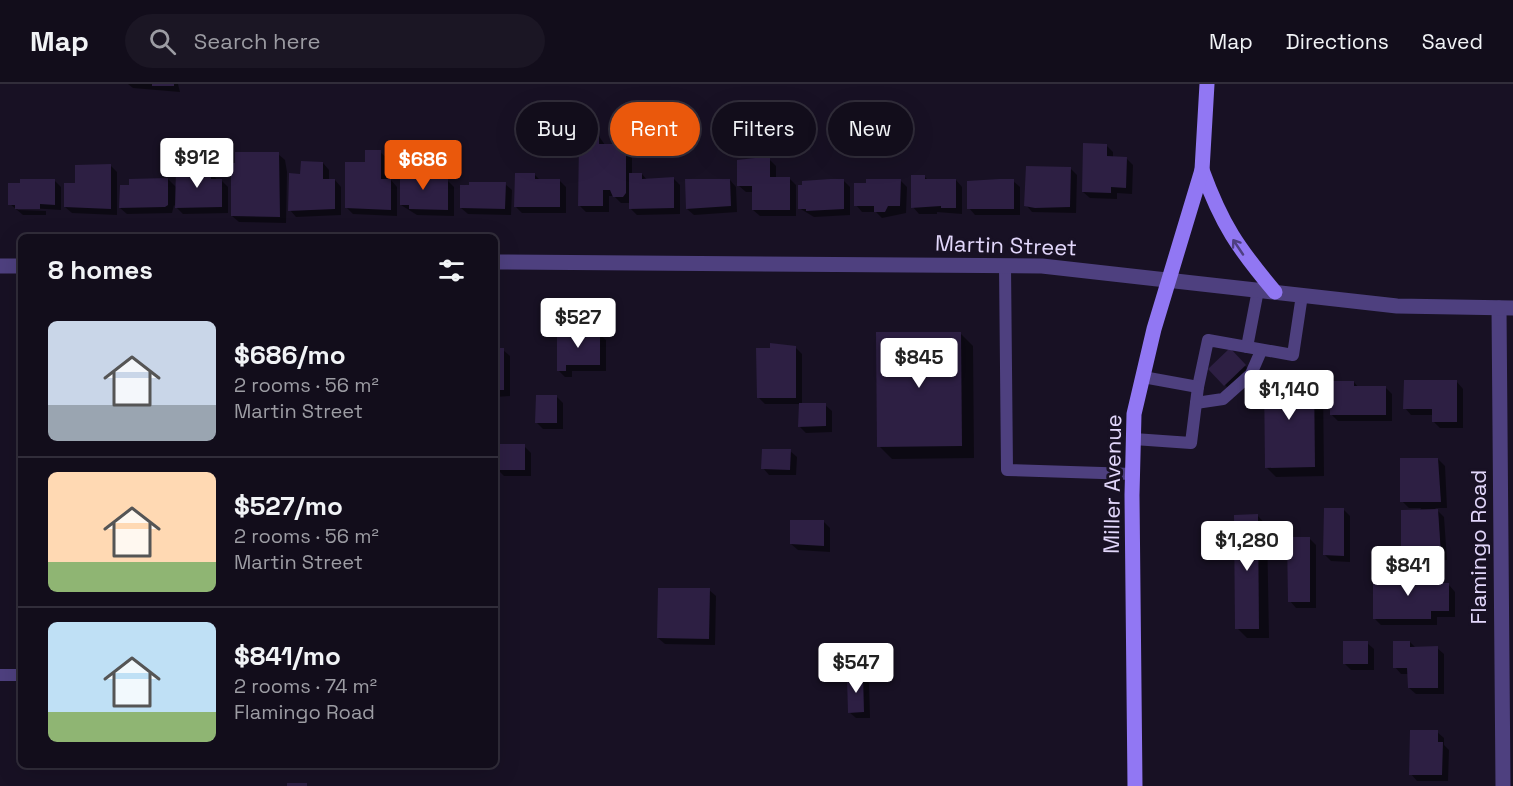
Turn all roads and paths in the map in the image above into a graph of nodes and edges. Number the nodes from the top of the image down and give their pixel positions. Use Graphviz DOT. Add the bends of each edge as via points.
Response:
graph roads {
  1 [pos="1208,84"];
  2 [pos="1202,170"];
  3 [pos="498,262"];
  4 [pos="0,266"];
  5 [pos="18,266"];
  6 [pos="1005,266"];
  7 [pos="1170,279"];
  8 [pos="1258,290"];
  9 [pos="1275,292"];
  10 [pos="1302,295"];
  11 [pos="1506,308"];
  12 [pos="1247,347"];
  13 [pos="1261,351"];
  14 [pos="1143,377"];
  15 [pos="1198,387"];
  16 [pos="1196,403"];
  17 [pos="1134,439"];
  18 [pos="1133,474"];
  19 [pos="0,675"];
  20 [pos="18,675"];
  21 [pos="1135,786"];
  22 [pos="1503,786"];
  1 -- 2 [label="main road, Miller Avenue"];
  2 -- 7 [label="main road, Miller Avenue"];
  9 -- 2 [label="main road, one-way" via="1236,244 1217,213"];
  3 -- 6 [label="street, Martin Street"];
  4 -- 5 [label="street"];
  6 -- 7 [label="street, Martin Street"];
  6 -- 18 [label="lane" via="1007,470"];
  7 -- 8 [label="street, Martin Street"];
  7 -- 14 [label="main road, Miller Avenue"];
  8 -- 9 [label="street, Martin Street"];
  8 -- 12 [label="lane"];
  9 -- 10 [label="street, Martin Street"];
  10 -- 11 [label="street, Martin Street" via="1397,306"];
  10 -- 13 [label="lane" via="1293,355"];
  11 -- 22 [label="street, Flamingo Road"];
  12 -- 13 [label="lane"];
  12 -- 15 [label="lane" via="1208,340"];
  13 -- 16 [label="lane" via="1251,374 1223,399"];
  14 -- 15 [label="lane"];
  14 -- 17 [label="main road, Miller Avenue" via="1134,414"];
  15 -- 16 [label="lane"];
  16 -- 17 [label="lane" via="1191,443"];
  17 -- 18 [label="main road, Miller Avenue"];
  18 -- 21 [label="main road, Miller Avenue"];
  19 -- 20 [label="lane"];
}
